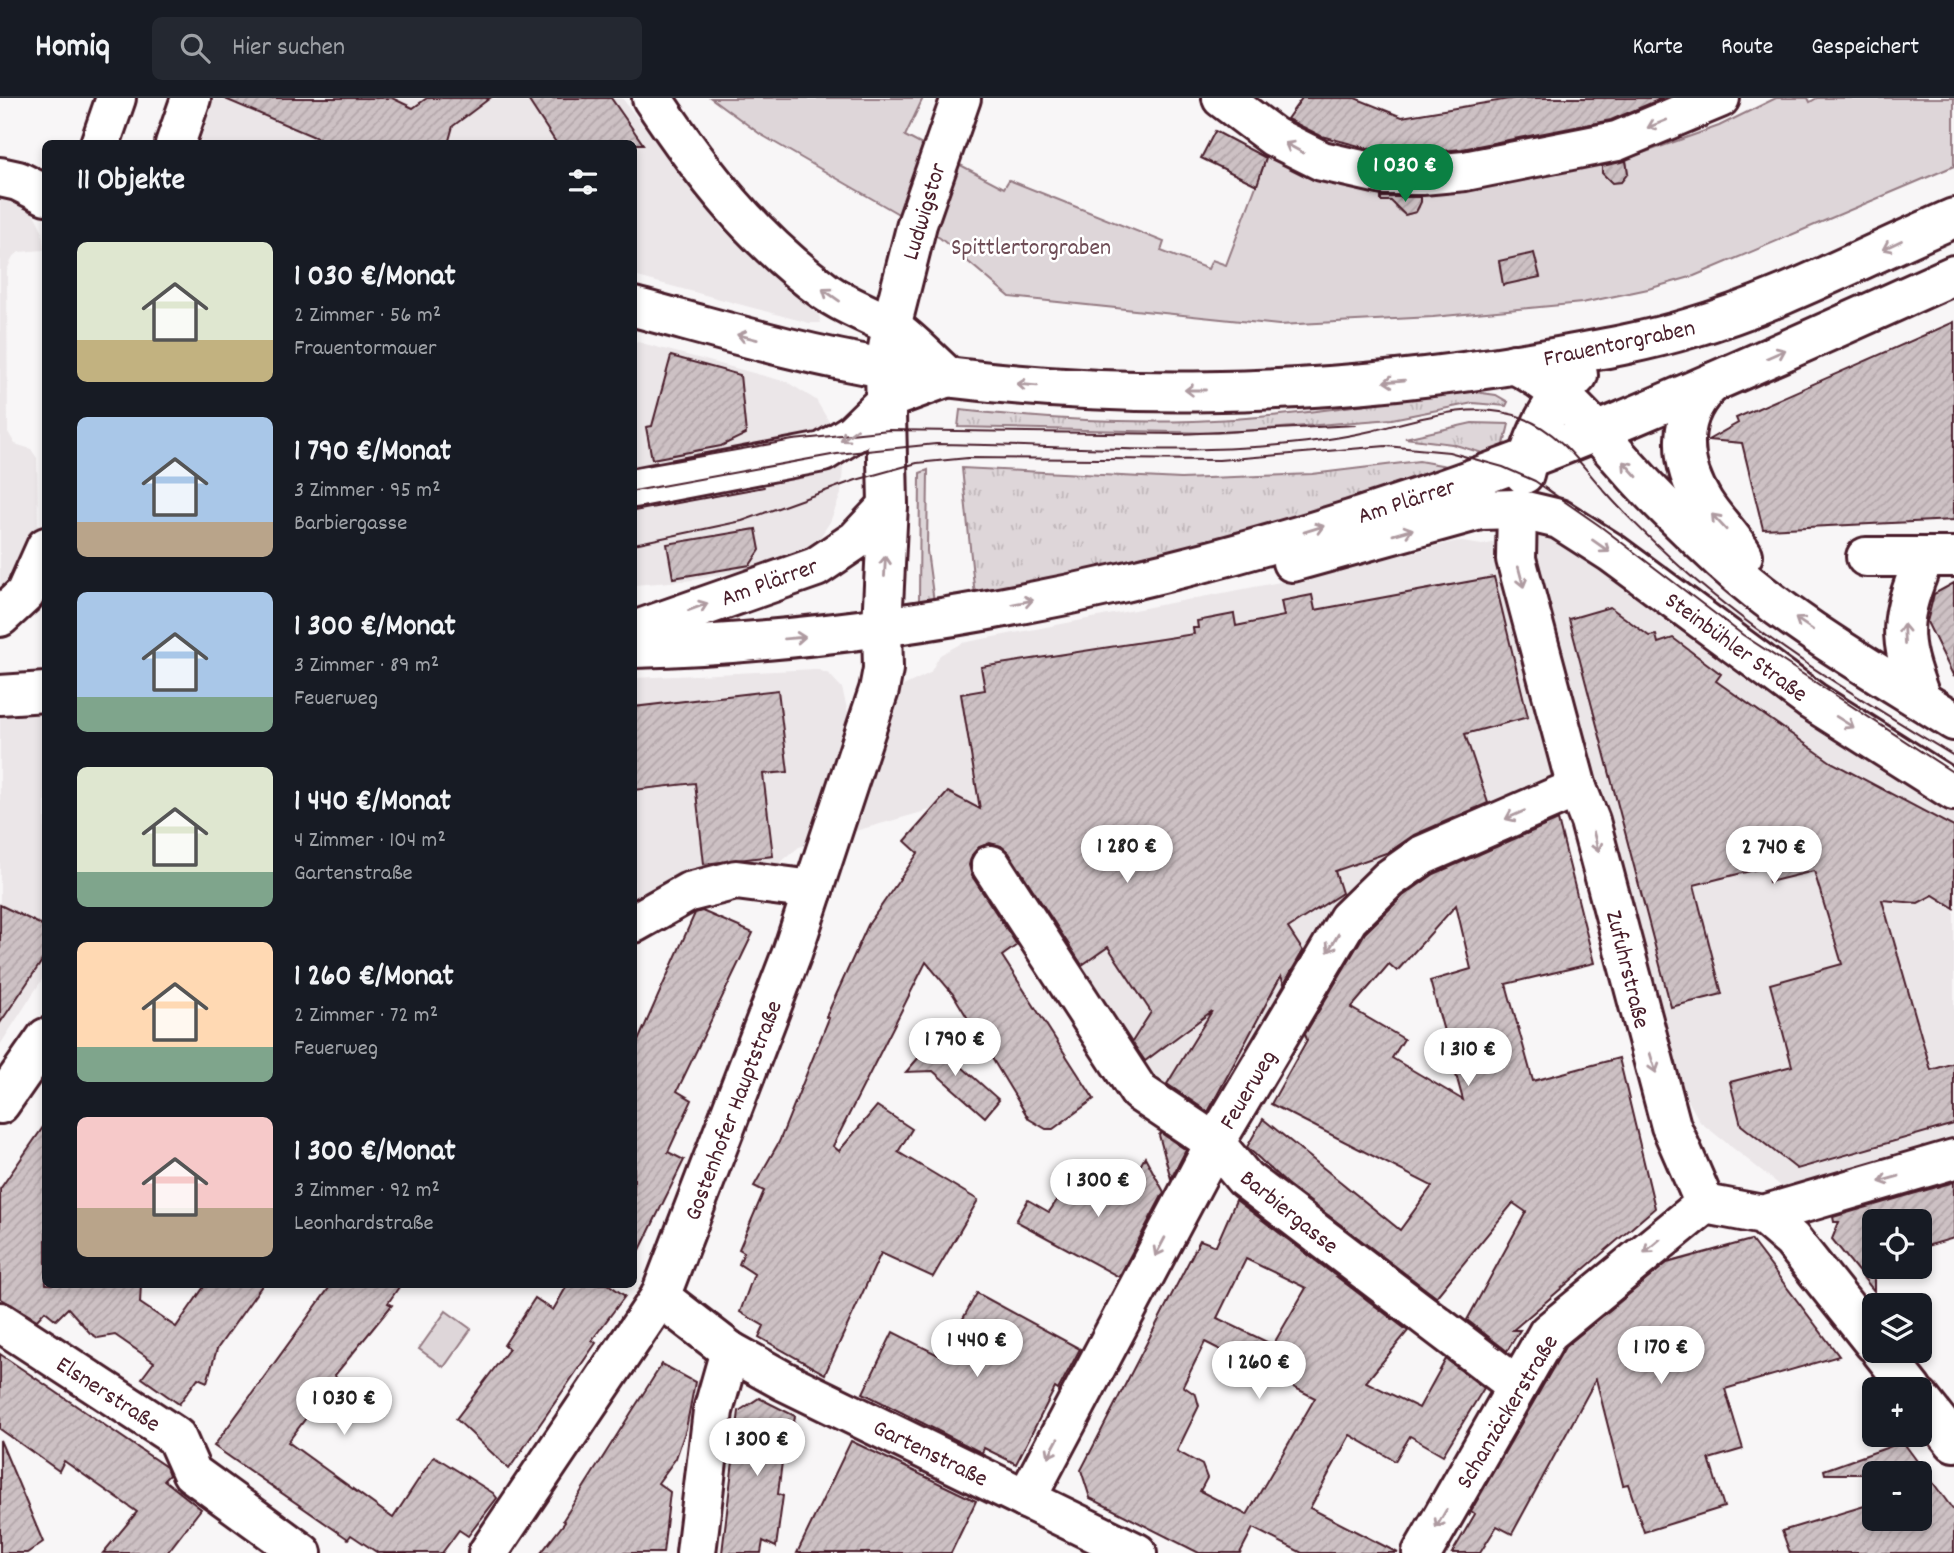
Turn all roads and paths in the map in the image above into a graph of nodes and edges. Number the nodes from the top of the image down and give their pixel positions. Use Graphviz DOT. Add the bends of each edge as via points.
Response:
graph roads {
  1 [pos="116,98"];
  2 [pos="191,98"];
  3 [pos="205,98"];
  4 [pos="652,98"];
  5 [pos="961,98"];
  6 [pos="1222,98"];
  7 [pos="1720,98"];
  8 [pos="1256,110"];
  9 [pos="101,140"];
  10 [pos="177,140"];
  11 [pos="190,140"];
  12 [pos="0,177"];
  13 [pos="42,193"];
  14 [pos="1954,218"];
  15 [pos="1954,275"];
  16 [pos="637,308"];
  17 [pos="891,327"];
  18 [pos="1608,348"];
  19 [pos="1514,364"];
  20 [pos="948,377"];
  21 [pos="1714,382"];
  22 [pos="887,384"];
  23 [pos="1559,393"];
  24 [pos="1597,431"];
  25 [pos="1527,458"];
  26 [pos="637,487"];
  27 [pos="888,506"];
  28 [pos="1517,509"];
  29 [pos="42,554"];
  30 [pos="1866,557"];
  31 [pos="1939,558"];
  32 [pos="1154,573"];
  33 [pos="1768,600"];
  34 [pos="12,605"];
  35 [pos="882,626"];
  36 [pos="637,630"];
  37 [pos="637,648"];
  38 [pos="1921,699"];
  39 [pos="1954,721"];
  40 [pos="1577,788"];
  41 [pos="1954,790"];
  42 [pos="991,865"];
  43 [pos="813,890"];
  44 [pos="637,921"];
  45 [pos="42,1044"];
  46 [pos="0,1104"];
  47 [pos="1215,1143"];
  48 [pos="1954,1159"];
  49 [pos="1705,1204"];
  50 [pos="1763,1215"];
  51 [pos="660,1297"];
  52 [pos="0,1322"];
  53 [pos="1862,1328"];
  54 [pos="730,1351"];
  55 [pos="1891,1363"];
  56 [pos="1902,1377"];
  57 [pos="1517,1386"];
  58 [pos="1932,1414"];
  59 [pos="1954,1442"];
  60 [pos="1026,1499"];
  61 [pos="302,1553"];
  62 [pos="488,1553"];
  63 [pos="696,1553"];
  64 [pos="1137,1553"];
  65 [pos="1422,1553"];
  1 -- 9 [label="street"];
  2 -- 10 [label="street"];
  3 -- 11 [label="street"];
  17 -- 4 [label="street, one-way" via="834,297 757,234 737,214"];
  5 -- 17 [label="street, Ludwigstor" via="916,224"];
  6 -- 8 [label="street"];
  7 -- 8 [label="street, one-way" via="1617,141 1422,175 1384,175 1322,161 1273,137"];
  12 -- 13 [label="street"];
  14 -- 18 [label="street, Frauentorgraben, one-way" via="1746,309 1692,328"];
  21 -- 15 [label="street, one-way"];
  22 -- 16 [label="street, one-way" via="816,354"];
  17 -- 20 [label="street"];
  17 -- 22 [label="street"];
  18 -- 19 [label="street, Frauentorgraben"];
  18 -- 23 [label="street, Zufuhrstraße"];
  19 -- 20 [label="street, Frauentorgraben, one-way" via="1399,380 1264,389 1095,390"];
  19 -- 23 [label="street"];
  20 -- 22 [label="street"];
  21 -- 24 [label="street, Am Plärrer"];
  33 -- 21 [label="street, one-way" via="1732,535 1703,502 1688,465 1684,429 1688,414 1700,393"];
  22 -- 26 [label="street, one-way" via="853,433 823,452"];
  22 -- 27 [label="street"];
  23 -- 24 [label="street"];
  23 -- 25 [label="street, Zufuhrstraße"];
  24 -- 25 [label="street, Am Plärrer"];
  33 -- 24 [label="street, one-way" via="1689,530"];
  25 -- 28 [label="street, Zufuhrstraße"];
  32 -- 25 [label="street, Am Plärrer, one-way" via="1306,532"];
  35 -- 27 [label="street, one-way"];
  36 -- 27 [label="street, Am Plärrer, one-way" via="816,567 856,540"];
  32 -- 28 [label="street, Am Plärrer, one-way" via="1290,562 1480,510"];
  28 -- 40 [label="street, Zufuhrstraße, one-way" via="1517,559"];
  28 -- 41 [label="street, Steinbühler Straße, one-way" via="1576,528 1812,701"];
  29 -- 34 [label="street"];
  30 -- 31 [label="street"];
  38 -- 31 [label="street, one-way" via="1905,648 1903,614"];
  35 -- 32 [label="street, Am Plärrer, one-way" via="1045,598"];
  38 -- 33 [label="street, one-way"];
  37 -- 35 [label="street, Am Plärrer, one-way" via="793,639"];
  35 -- 43 [label="street, Gostenhofer Hauptstraße" via="879,690"];
  38 -- 39 [label="street"];
  40 -- 47 [label="street, Feuerweg, one-way" via="1423,855 1362,903 1348,919"];
  40 -- 49 [label="street, Zufuhrstraße, one-way" via="1590,821 1671,1126"];
  42 -- 47 [label="street, Barbiergasse" via="1139,1092"];
  43 -- 44 [label="street" via="736,880 689,892"];
  43 -- 51 [label="street, Gostenhofer Hauptstraße"];
  45 -- 46 [label="street"];
  47 -- 57 [label="street, Barbiergasse" via="1245,1179"];
  47 -- 60 [label="street, Feuerweg, one-way"];
  48 -- 50 [label="street, one-way"];
  49 -- 50 [label="street"];
  49 -- 57 [label="street, Schanzäckerstraße, one-way" via="1548,1334"];
  50 -- 53 [label="street" via="1792,1240"];
  51 -- 54 [label="street, Gartenstraße"];
  51 -- 62 [label="street, Gostenhofer Hauptstraße"];
  52 -- 61 [label="street, Elsnerstraße" via="176,1437 192,1473"];
  54 -- 60 [label="street, Gartenstraße"];
  54 -- 63 [label="street" via="713,1411"];
  55 -- 56 [label="street"];
  57 -- 65 [label="street, Schanzäckerstraße, one-way"];
  58 -- 59 [label="street"];
  60 -- 64 [label="street, Gartenstraße"];
}
